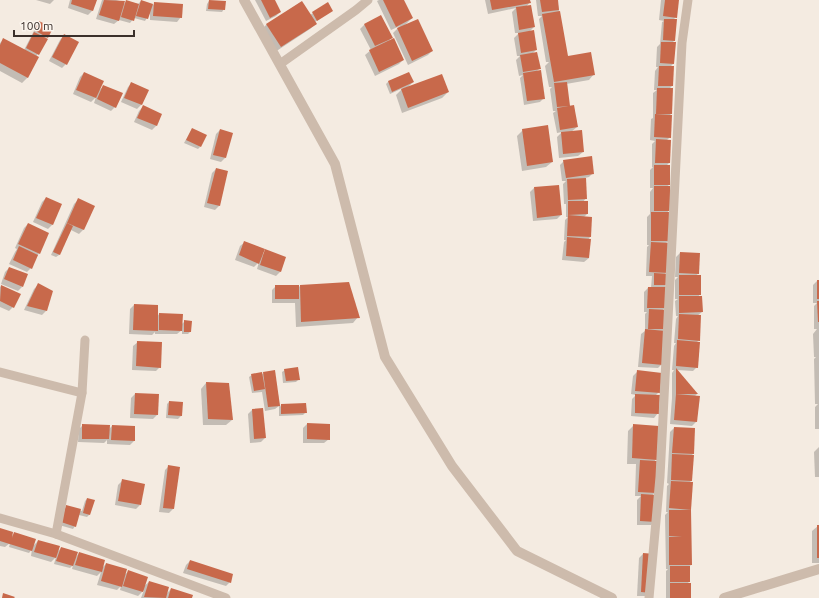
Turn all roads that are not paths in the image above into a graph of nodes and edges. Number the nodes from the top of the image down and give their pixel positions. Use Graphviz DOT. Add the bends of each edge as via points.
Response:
graph roads {
  1 [pos="244,0"];
  2 [pos="368,0"];
  3 [pos="688,0"];
  4 [pos="280,64"];
  5 [pos="85,340"];
  6 [pos="0,372"];
  7 [pos="82,393"];
  8 [pos="0,518"];
  9 [pos="56,534"];
  10 [pos="819,569"];
  11 [pos="226,598"];
  12 [pos="612,598"];
  13 [pos="649,598"];
  14 [pos="724,598"];
  1 -- 4 [label="street"];
  2 -- 4 [label="street"];
  3 -- 13 [label="street" via="682,43 660,477"];
  4 -- 12 [label="street" via="335,164 385,357 448,460 517,550"];
  5 -- 7 [label="street"];
  6 -- 7 [label="street"];
  7 -- 9 [label="street"];
  8 -- 9 [label="street"];
  9 -- 11 [label="street"];
  10 -- 14 [label="street"];
}
